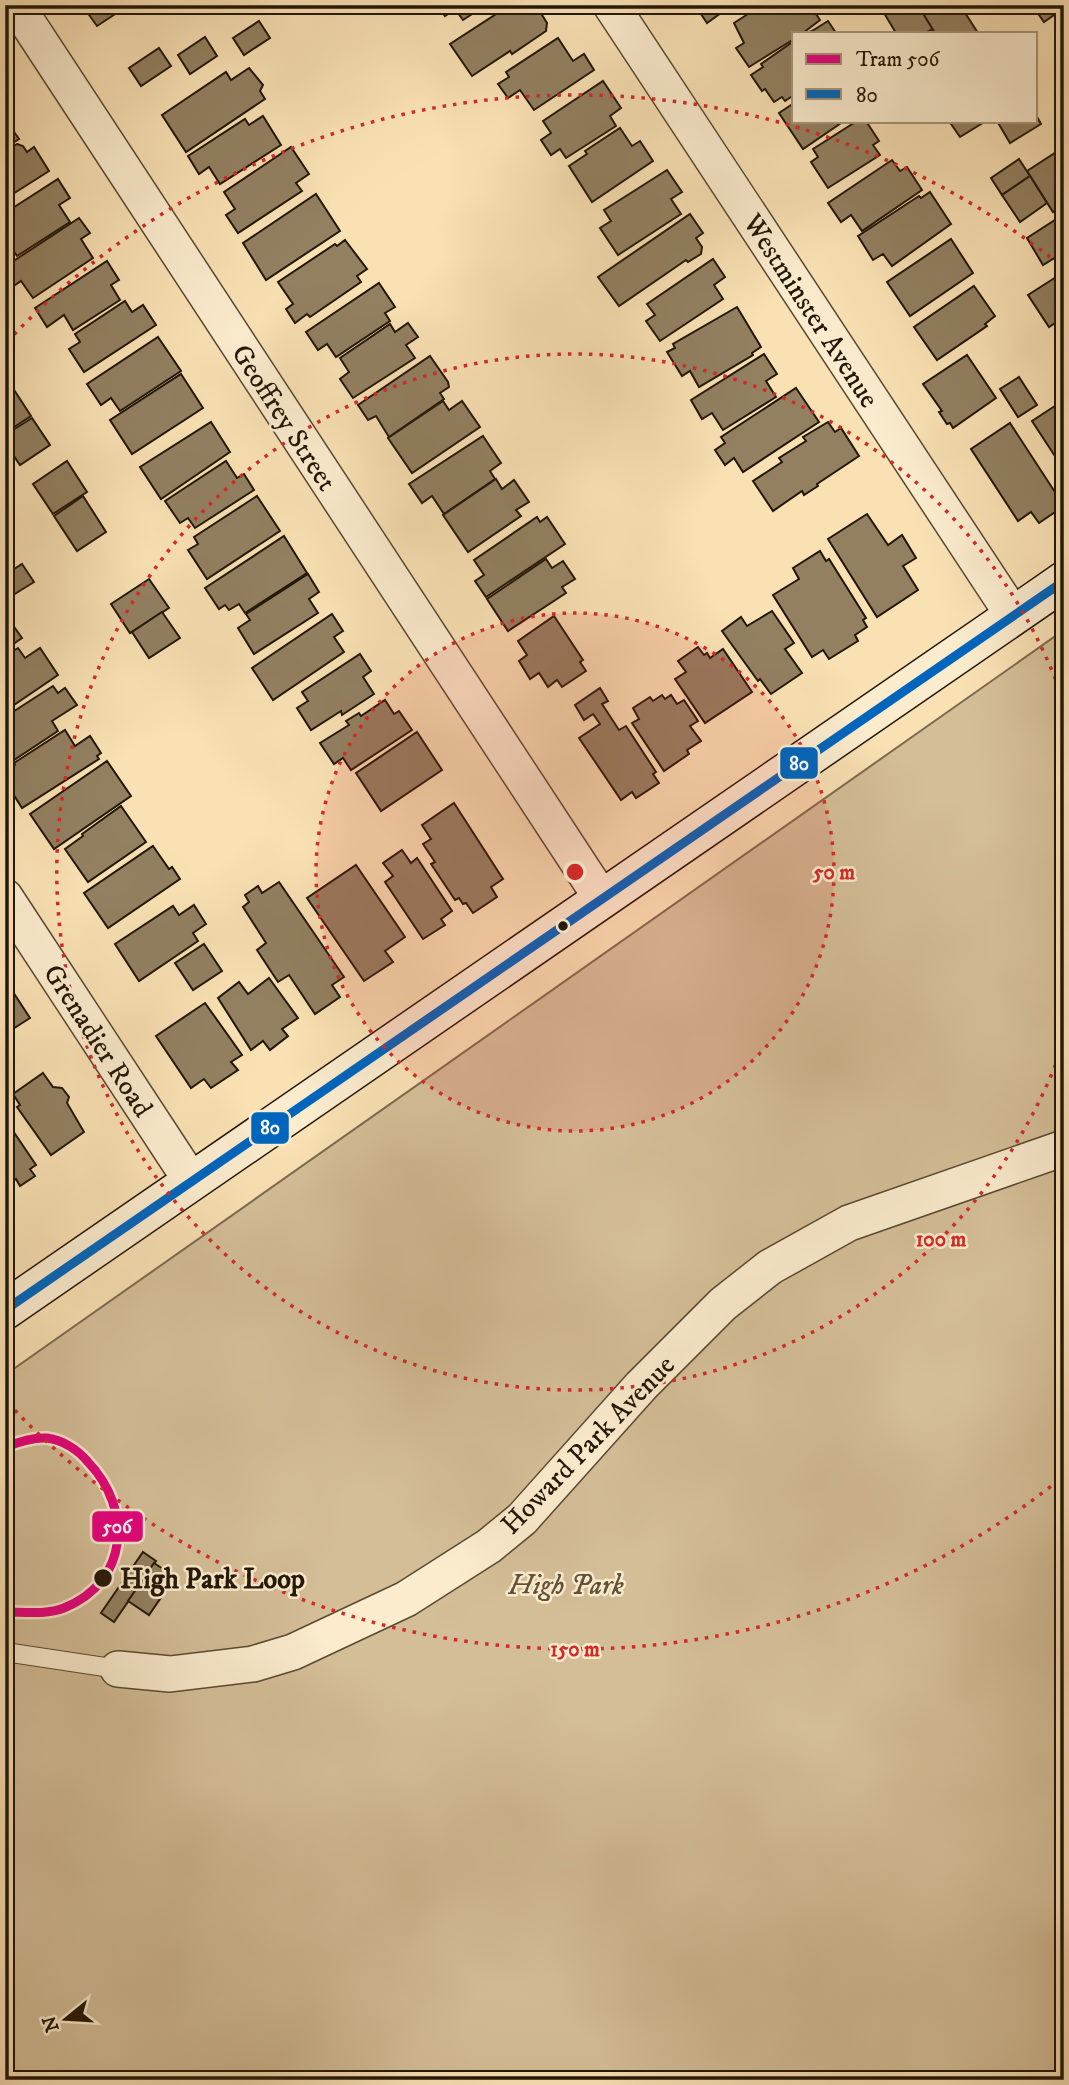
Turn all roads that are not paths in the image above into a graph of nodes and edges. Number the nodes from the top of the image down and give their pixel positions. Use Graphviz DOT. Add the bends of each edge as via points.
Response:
graph roads {
  1 [pos="16,5"];
  2 [pos="611,5"];
  3 [pos="1064,581"];
  4 [pos="1013,615"];
  5 [pos="5,897"];
  6 [pos="602,899"];
  7 [pos="1064,1148"];
  8 [pos="192,1182"];
  9 [pos="5,1310"];
  10 [pos="5,1652"];
  11 [pos="118,1669"];
  1 -- 6 [label="street, Geoffrey Street"];
  2 -- 4 [label="street, Westminster Avenue"];
  3 -- 4 [label="main road"];
  4 -- 6 [label="main road"];
  5 -- 8 [label="street, Grenadier Road"];
  6 -- 8 [label="main road"];
  7 -- 11 [label="street, Howard Park Avenue" via="849,1223 770,1267 723,1304 640,1386 522,1518 489,1546 406,1599 293,1652 253,1664 170,1674"];
  8 -- 9 [label="main road"];
  10 -- 11 [label="lane, Howard Park Avenue"];
}
